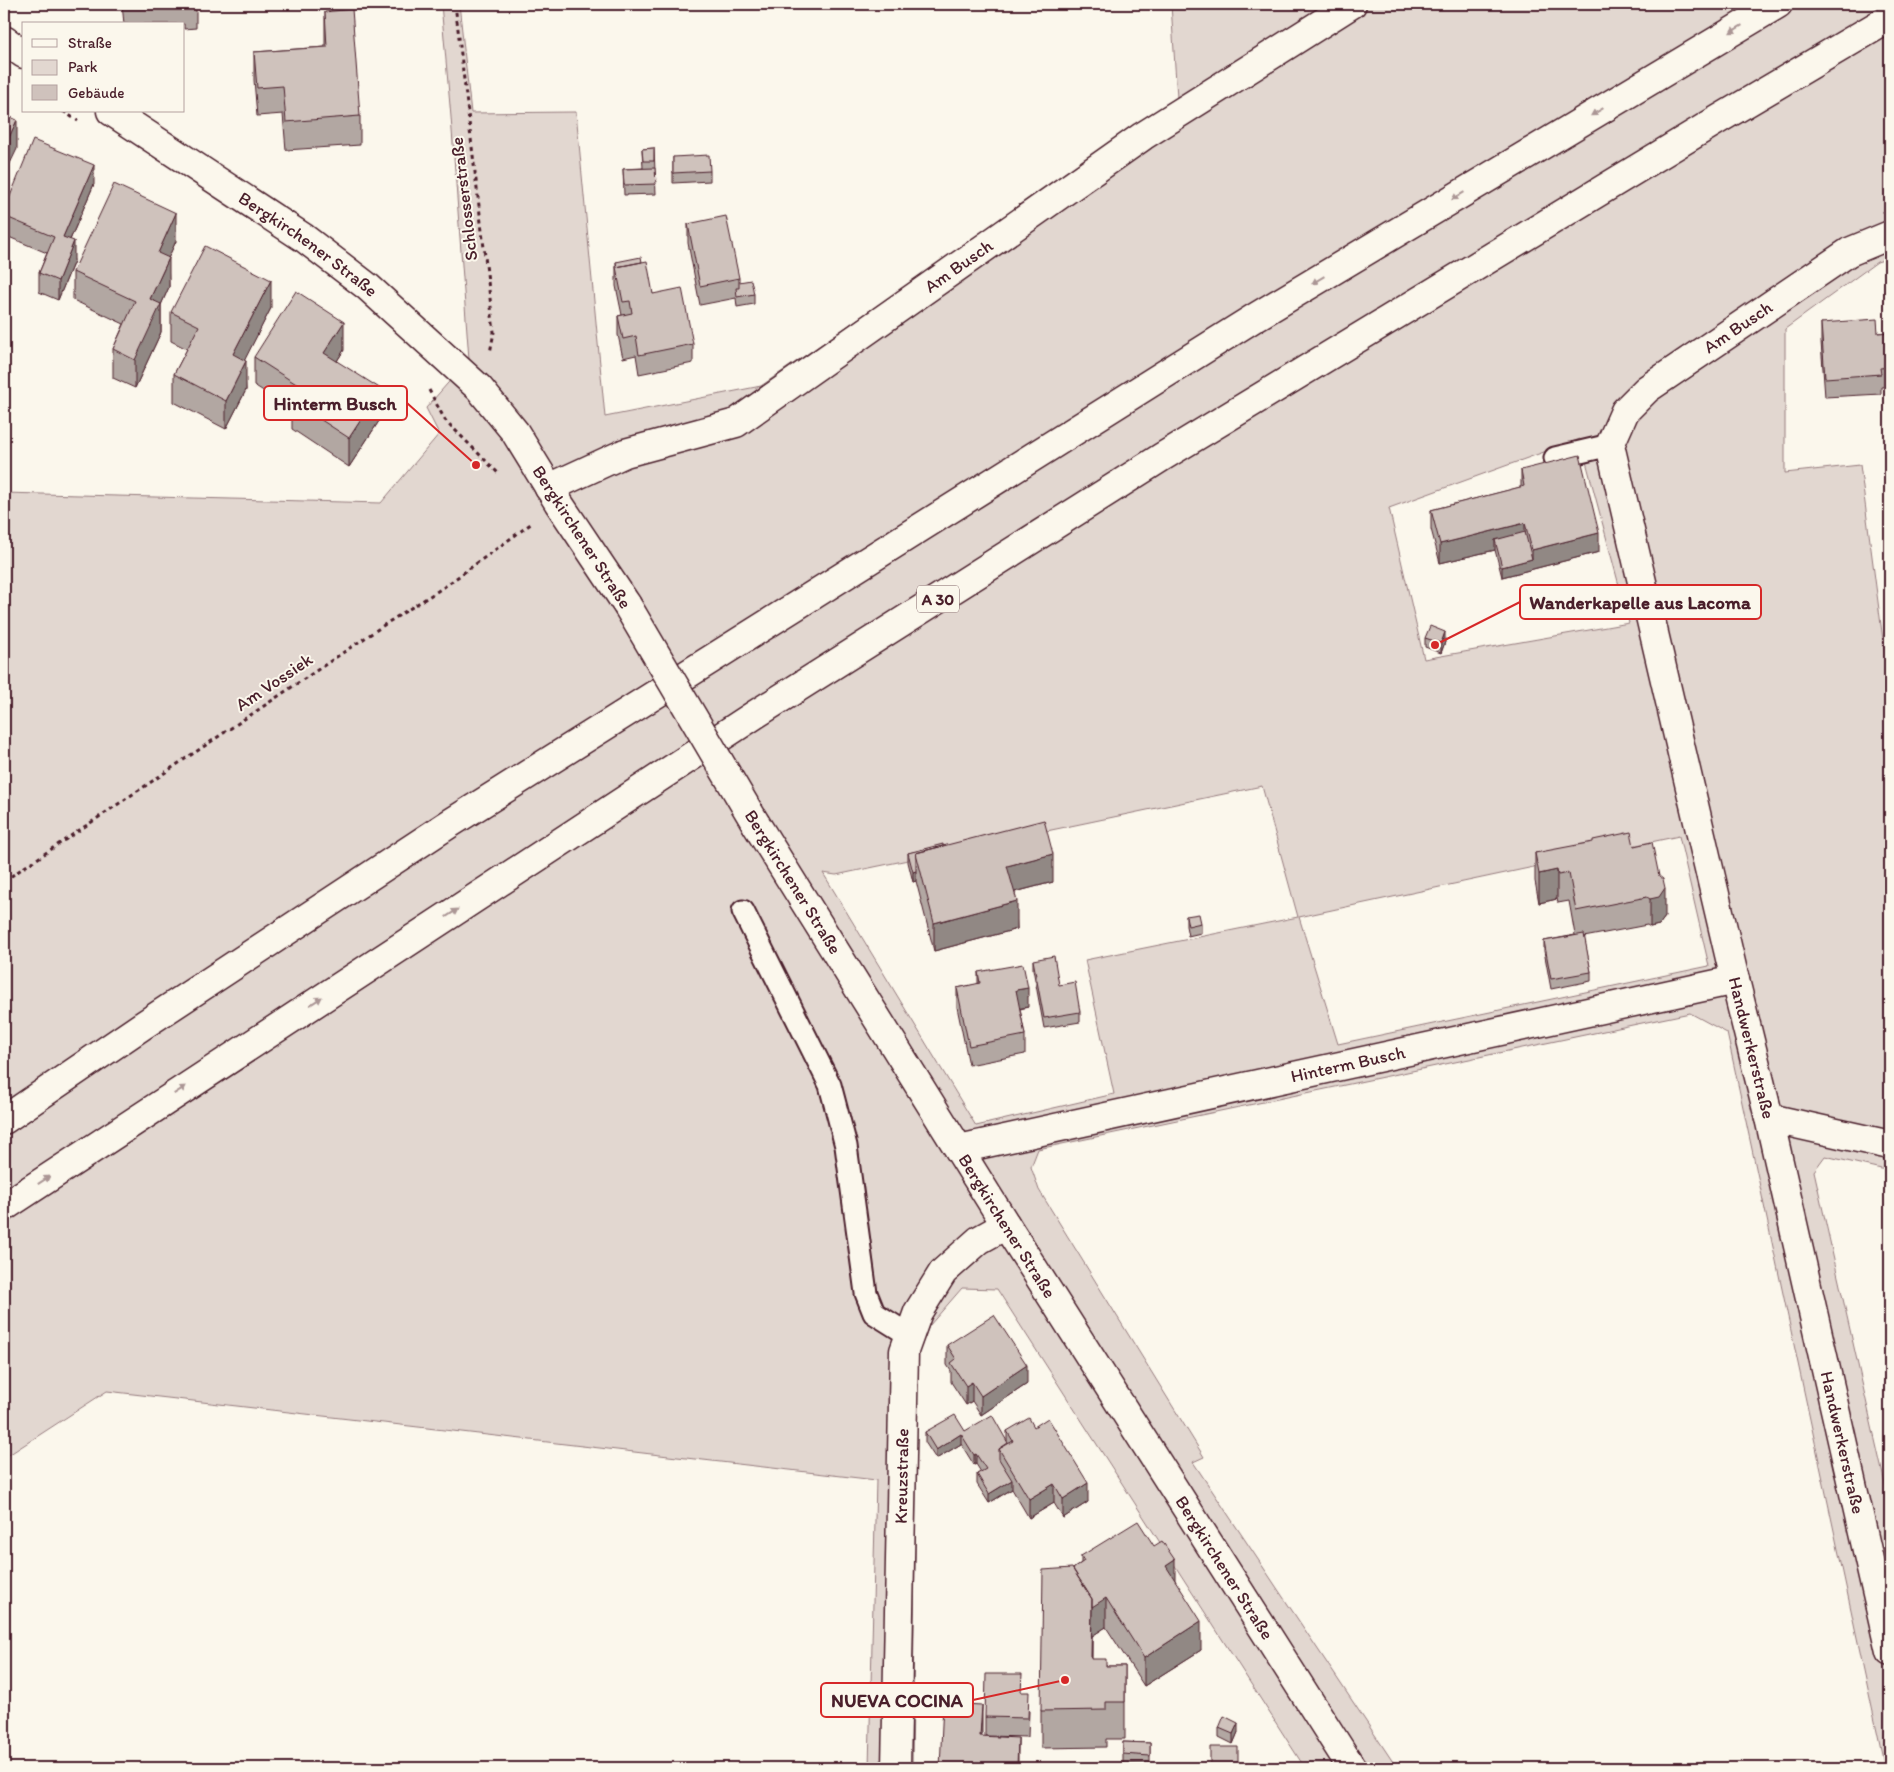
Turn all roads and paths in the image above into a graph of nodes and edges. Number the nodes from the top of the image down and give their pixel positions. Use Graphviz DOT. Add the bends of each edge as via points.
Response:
graph roads {
  1 [pos="456,4"];
  2 [pos="1352,4"];
  3 [pos="1778,4"];
  4 [pos="1890,18"];
  5 [pos="4,40"];
  6 [pos="22,53"];
  7 [pos="113,112"];
  8 [pos="1890,235"];
  9 [pos="479,388"];
  10 [pos="1610,445"];
  11 [pos="1555,458"];
  12 [pos="554,495"];
  13 [pos="4,881"];
  14 [pos="743,911"];
  15 [pos="1736,980"];
  16 [pos="1770,1118"];
  17 [pos="4,1120"];
  18 [pos="1890,1145"];
  19 [pos="959,1150"];
  20 [pos="4,1207"];
  21 [pos="1006,1224"];
  22 [pos="909,1335"];
  23 [pos="1890,1652"];
  24 [pos="896,1768"];
  25 [pos="1352,1768"];
  1 -- 9 [label="path, Schlosserstraße" via="494,332 487,371"];
  2 -- 12 [label="main road, Am Busch" via="1143,136 736,424 624,453"];
  3 -- 17 [label="main road, one-way" via="1254,318 450,824"];
  20 -- 4 [label="main road, A 30, one-way" via="748,720 1154,462"];
  5 -- 6 [label="main road"];
  7 -- 9 [label="main road, Bergkirchener Straße" via="304,238 368,287"];
  8 -- 10 [label="main road, Am Busch" via="1849,252 1647,389 1625,411"];
  9 -- 12 [label="main road, Bergkirchener Straße" via="515,432"];
  10 -- 11 [label="lane"];
  10 -- 15 [label="main road, Handwerkerstraße"];
  12 -- 13 [label="path, Am Vossiek" via="540,518 444,587"];
  12 -- 19 [label="main road, Bergkirchener Straße, bridge" via="626,605 756,824"];
  14 -- 22 [label="lane" via="830,1084 846,1146 866,1293 874,1313"];
  15 -- 16 [label="main road, Handwerkerstraße"];
  15 -- 19 [label="main road, Hinterm Busch"];
  16 -- 18 [label="main road"];
  16 -- 23 [label="main road, Handwerkerstraße"];
  19 -- 21 [label="main road, Bergkirchener Straße"];
  21 -- 22 [label="main road, Kreuzstraße" via="979,1240 943,1272 918,1312"];
  21 -- 25 [label="main road, Bergkirchener Straße"];
  22 -- 24 [label="main road, Kreuzstraße" via="904,1350"];
}
